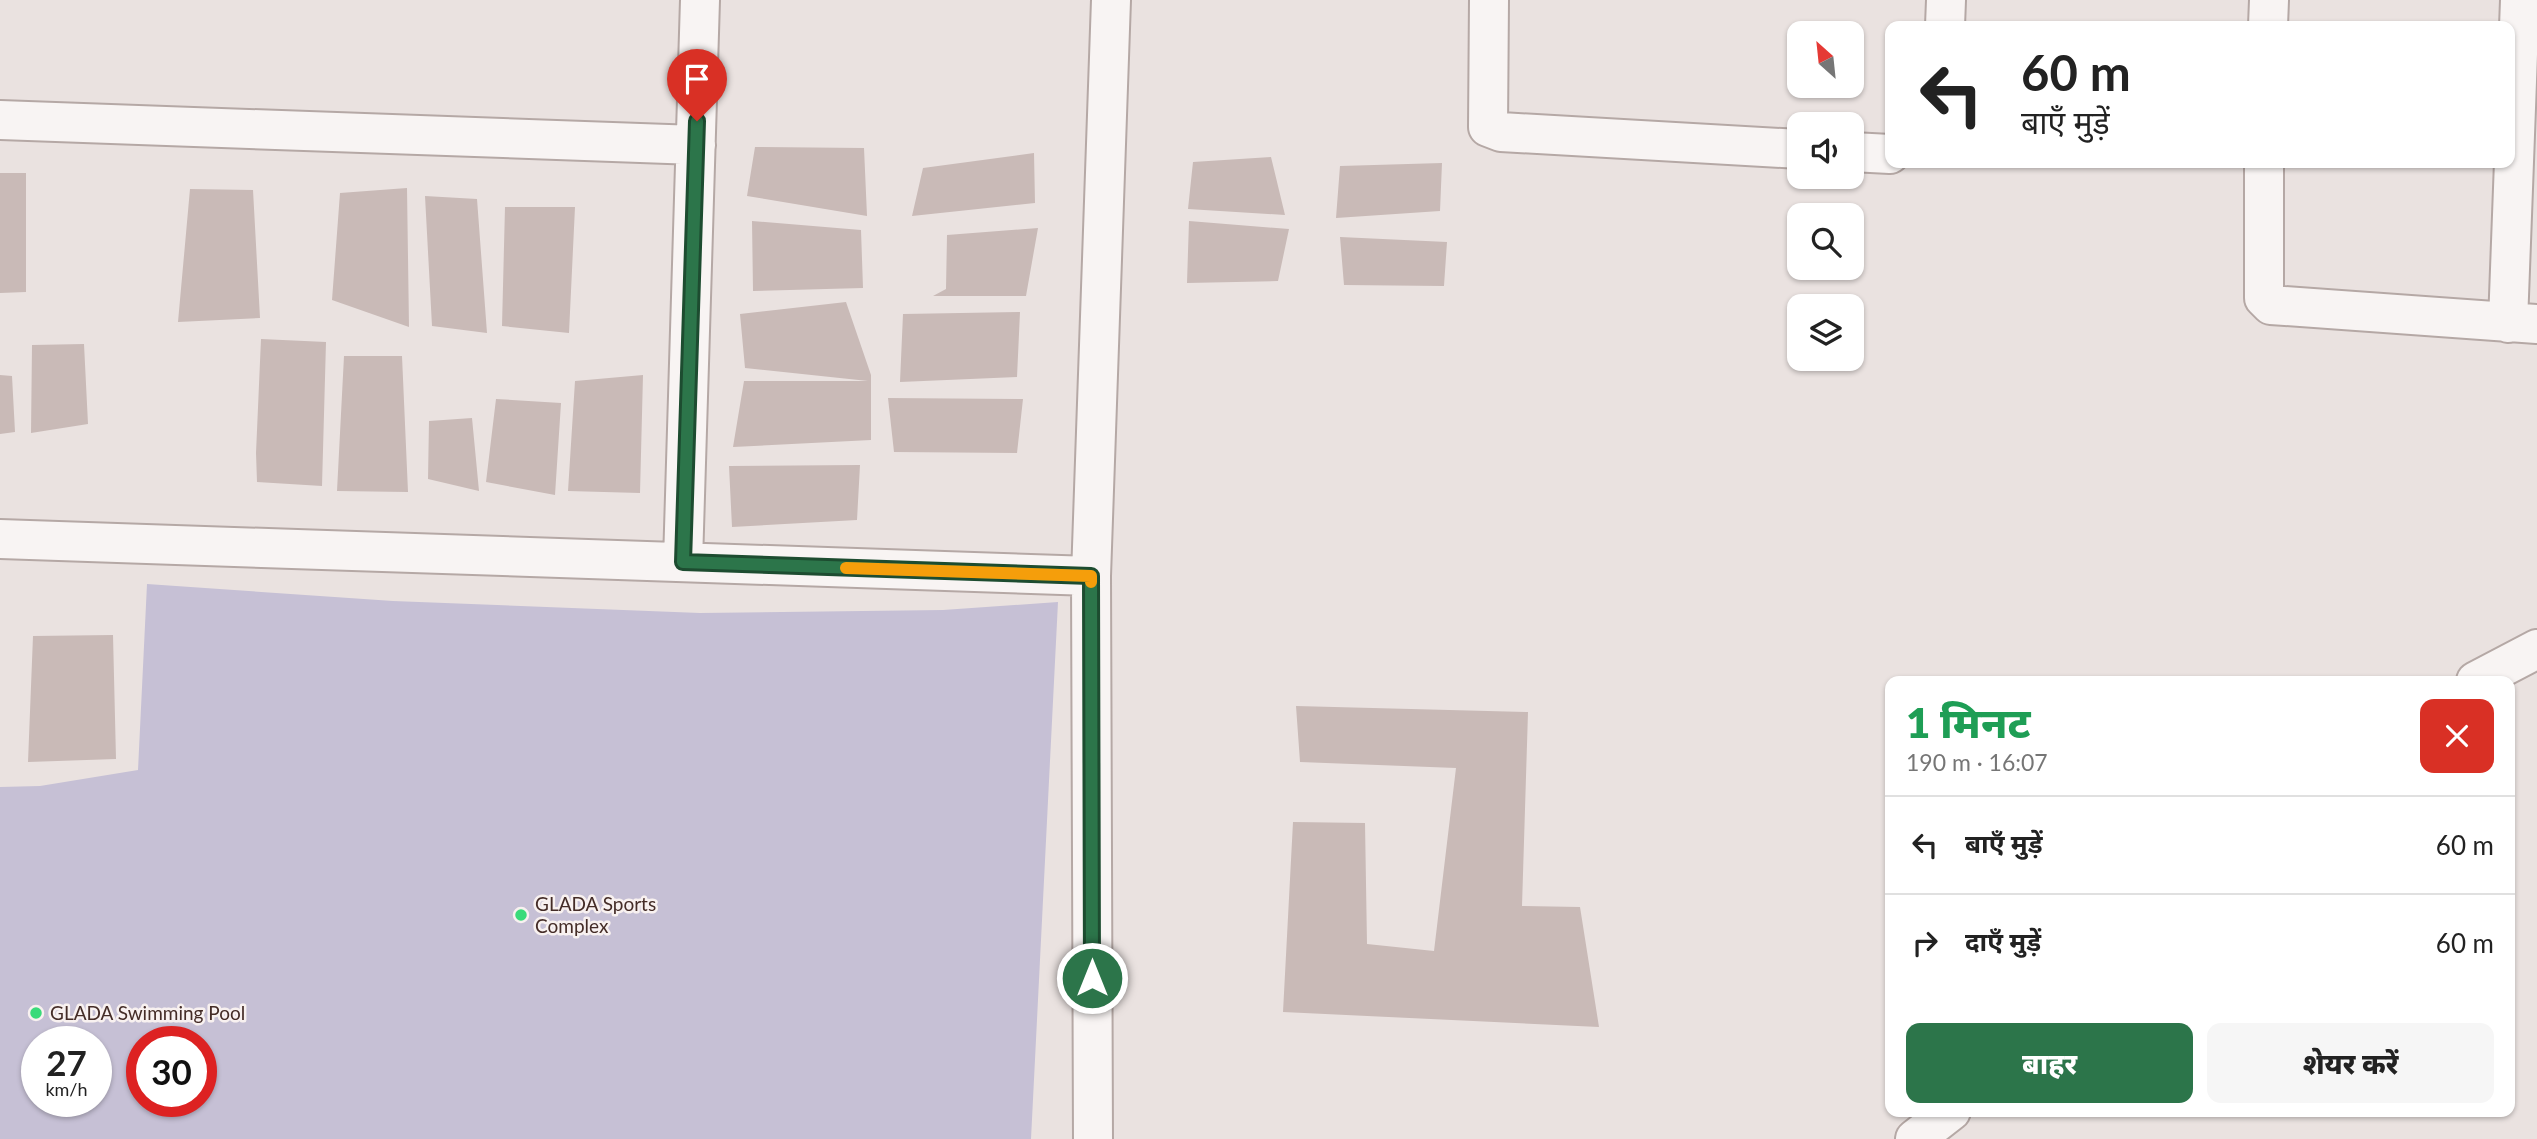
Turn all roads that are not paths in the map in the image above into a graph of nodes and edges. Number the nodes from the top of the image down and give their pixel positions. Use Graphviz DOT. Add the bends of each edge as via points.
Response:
graph roads {
  1 [pos="700,0"];
  2 [pos="1111,0"];
  3 [pos="1489,0"];
  4 [pos="1946,0"];
  5 [pos="2269,0"];
  6 [pos="2520,0"];
  7 [pos="1945,21"];
  8 [pos="2268,21"];
  9 [pos="0,120"];
  10 [pos="696,145"];
  11 [pos="1787,148"];
  12 [pos="1864,153"];
  13 [pos="1885,154"];
  14 [pos="2264,168"];
  15 [pos="2523,323"];
  16 [pos="0,539"];
  17 [pos="683,562"];
  18 [pos="1091,576"];
  19 [pos="2537,649"];
  20 [pos="2486,676"];
  21 [pos="1943,1117"];
  22 [pos="1093,1139"];
  23 [pos="1915,1139"];
  1 -- 10 [label="street"];
  2 -- 18 [label="street"];
  3 -- 11 [label="street" via="1488,127 1501,132"];
  4 -- 7 [label="street"];
  5 -- 8 [label="street"];
  6 -- 15 [label="street"];
  9 -- 10 [label="street"];
  10 -- 17 [label="street"];
  12 -- 13 [label="street"];
  14 -- 15 [label="street" via="2264,298 2271,305"];
  16 -- 17 [label="street"];
  17 -- 18 [label="street"];
  18 -- 22 [label="street"];
  19 -- 20 [label="street"];
  21 -- 23 [label="street"];
}
